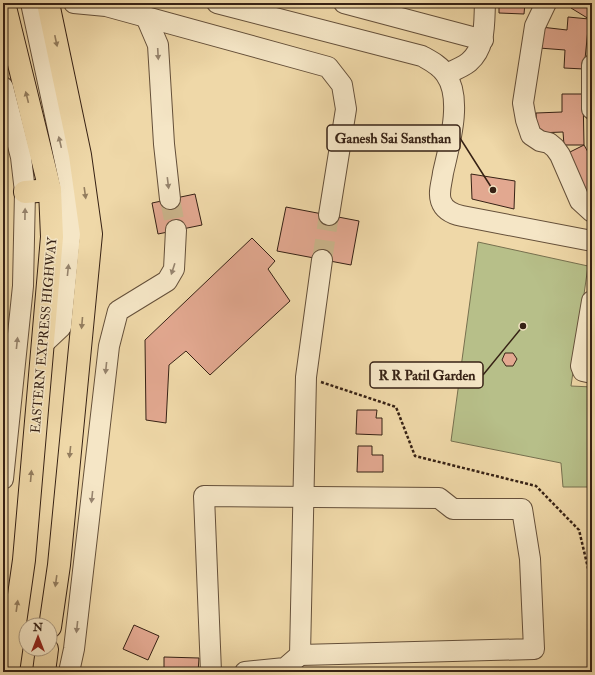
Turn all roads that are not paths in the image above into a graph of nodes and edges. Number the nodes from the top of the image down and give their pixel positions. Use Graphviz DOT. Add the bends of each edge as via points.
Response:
graph roads {
  1 [pos="4,3"];
  2 [pos="31,3"];
  3 [pos="48,3"];
  4 [pos="80,3"];
  5 [pos="217,3"];
  6 [pos="344,3"];
  7 [pos="485,3"];
  8 [pos="546,3"];
  9 [pos="379,8"];
  10 [pos="146,17"];
  11 [pos="483,40"];
  12 [pos="592,65"];
  13 [pos="446,74"];
  14 [pos="3,86"];
  15 [pos="592,109"];
  16 [pos="50,190"];
  17 [pos="25,192"];
  18 [pos="170,199"];
  19 [pos="592,212"];
  20 [pos="329,215"];
  21 [pos="176,230"];
  22 [pos="592,241"];
  23 [pos="322,260"];
  24 [pos="592,301"];
  25 [pos="44,343"];
  26 [pos="592,373"];
  27 [pos="6,431"];
  28 [pos="3,480"];
  29 [pos="303,496"];
  30 [pos="51,617"];
  31 [pos="300,655"];
  32 [pos="46,657"];
  33 [pos="7,666"];
  34 [pos="44,672"];
  35 [pos="69,672"];
  36 [pos="211,672"];
  37 [pos="245,672"];
  16 -- 1 [label="highway, EASTERN EXPRESS HIGHWAY, one-way"];
  25 -- 2 [label="street, one-way" via="62,327 70,238 70,185"];
  3 -- 30 [label="highway, one-way" via="80,155 90,234"];
  4 -- 10 [label="street" via="106,6"];
  5 -- 13 [label="street" via="422,56"];
  6 -- 9 [label="street"];
  7 -- 11 [label="street"];
  8 -- 19 [label="street" via="535,26 523,103 526,120 532,135 540,141 549,143 560,155 580,201"];
  9 -- 11 [label="street"];
  10 -- 18 [label="street, one-way" via="158,45"];
  10 -- 20 [label="street" via="328,67 342,85 346,109"];
  11 -- 13 [label="street" via="468,63"];
  12 -- 15 [label="street"];
  13 -- 22 [label="street" via="452,85 454,98 453,127 439,194 444,208 453,214"];
  14 -- 17 [label="street" via="21,157"];
  16 -- 17 [label="highway"];
  16 -- 25 [label="highway, EASTERN EXPRESS HIGHWAY" via="52,237"];
  27 -- 17 [label="street, one-way" via="23,286"];
  21 -- 35 [label="street, one-way" via="174,269 167,281 118,311 109,346 74,649"];
  23 -- 29 [label="street" via="306,377"];
  24 -- 26 [label="street" via="581,366 583,371"];
  33 -- 25 [label="highway, EASTERN EXPRESS HIGHWAY, one-way" via="24,560"];
  27 -- 28 [label="street"];
  29 -- 31 [label="street"];
  29 -- 31 [label="street" via="439,498 454,509 522,509 530,559 534,649"];
  29 -- 36 [label="street" via="204,496"];
  31 -- 37 [label="street" via="285,668"];
  32 -- 34 [label="highway"];
}
